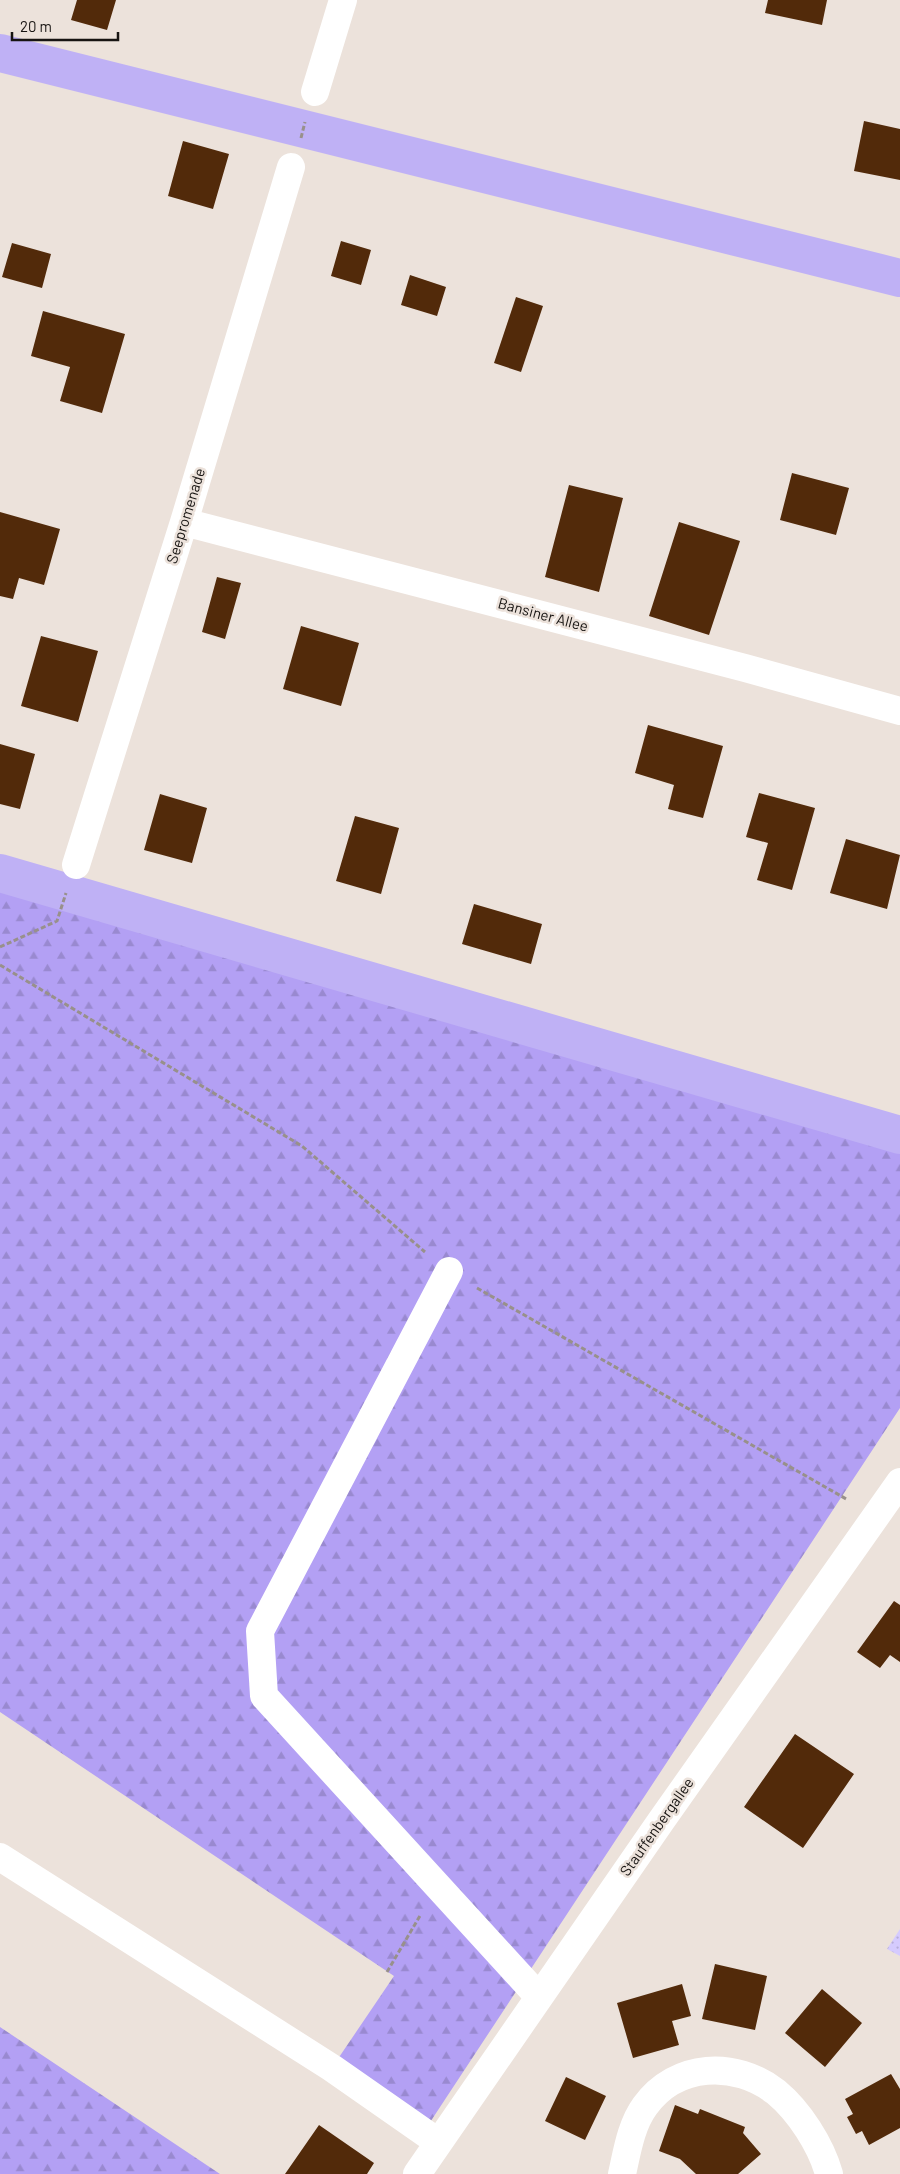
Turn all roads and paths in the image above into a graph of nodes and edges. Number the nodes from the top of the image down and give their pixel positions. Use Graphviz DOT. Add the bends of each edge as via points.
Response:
graph roads {
  1 [pos="342,0"];
  2 [pos="315,92"];
  3 [pos="292,167"];
  4 [pos="184,522"];
  5 [pos="900,711"];
  6 [pos="76,865"];
  7 [pos="57,921"];
  8 [pos="0,947"];
  9 [pos="449,1272"];
  10 [pos="900,1482"];
  11 [pos="0,1857"];
  12 [pos="438,1886"];
  13 [pos="387,1972"];
  14 [pos="539,1996"];
  15 [pos="438,2142"];
  16 [pos="417,2174"];
  17 [pos="622,2174"];
  18 [pos="829,2174"];
  1 -- 2 [label="street"];
  2 -- 3 [label="path"];
  3 -- 4 [label="street, Seepromenade"];
  4 -- 5 [label="street, Bansiner Allee"];
  4 -- 6 [label="street, Seepromenade"];
  7 -- 8 [label="path"];
  9 -- 12 [label="street" via="260,1631 264,1696"];
  10 -- 14 [label="street, Stauffenbergallee"];
  11 -- 15 [label="street" via="332,2068"];
  12 -- 13 [label="path"];
  12 -- 14 [label="street"];
  14 -- 15 [label="street, Stauffenbergallee"];
  15 -- 16 [label="street, Stauffenbergallee"];
  17 -- 18 [label="street" via="629,2140 644,2107 662,2087 685,2074 718,2069 747,2076 776,2092 810,2130"];
}
